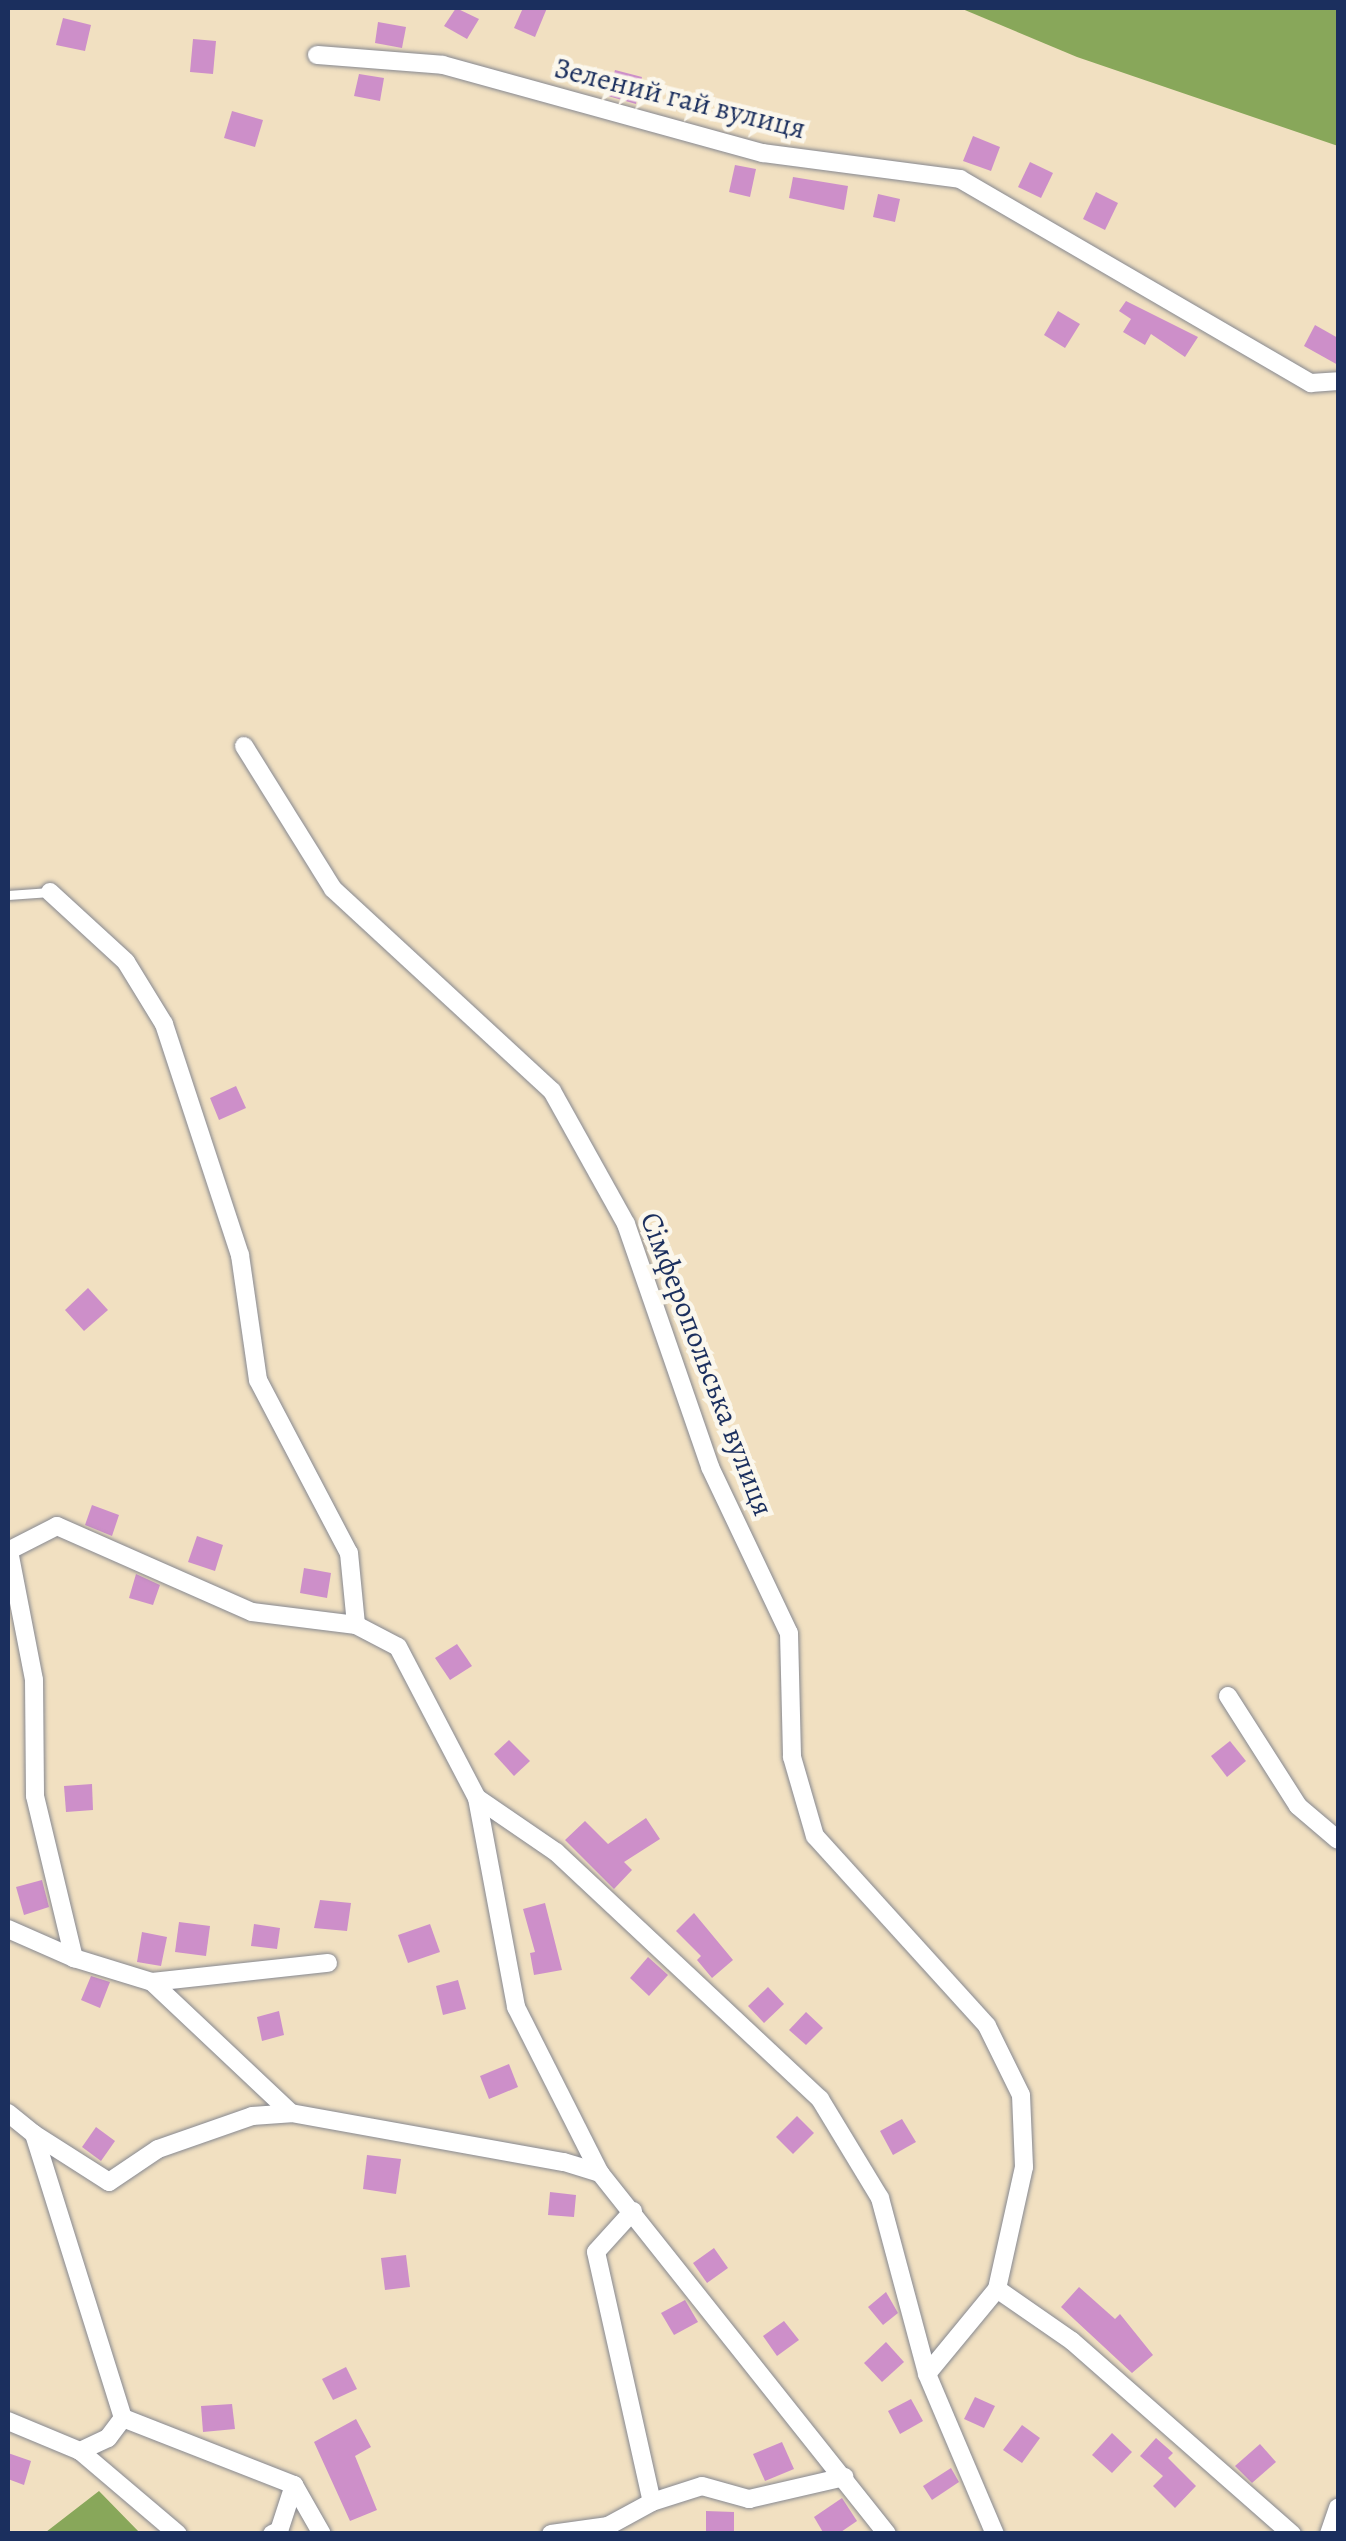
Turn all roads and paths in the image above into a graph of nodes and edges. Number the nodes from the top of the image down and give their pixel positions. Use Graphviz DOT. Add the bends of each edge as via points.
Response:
graph roads {
  1 [pos="317,55"];
  2 [pos="1338,381"];
  3 [pos="244,746"];
  4 [pos="50,892"];
  5 [pos="8,895"];
  6 [pos="8,1551"];
  7 [pos="356,1625"];
  8 [pos="1228,1696"];
  9 [pos="477,1798"];
  10 [pos="1338,1840"];
  11 [pos="8,1930"];
  12 [pos="74,1958"];
  13 [pos="328,1963"];
  14 [pos="152,1982"];
  15 [pos="8,2113"];
  16 [pos="291,2113"];
  17 [pos="34,2134"];
  18 [pos="600,2172"];
  19 [pos="633,2211"];
  20 [pos="997,2290"];
  21 [pos="927,2374"];
  22 [pos="123,2418"];
  23 [pos="8,2420"];
  24 [pos="80,2451"];
  25 [pos="844,2477"];
  26 [pos="294,2485"];
  27 [pos="652,2502"];
  28 [pos="1338,2508"];
  29 [pos="610,2530"];
  30 [pos="178,2534"];
  31 [pos="272,2534"];
  32 [pos="322,2534"];
  33 [pos="551,2534"];
  34 [pos="887,2534"];
  35 [pos="994,2534"];
  36 [pos="1292,2534"];
  37 [pos="1329,2534"];
  1 -- 2 [label="street, Зелений гай вулиця" via="444,66 763,153 960,179 1311,383"];
  3 -- 20 [label="street, Сімферопольська вулиця" via="333,888 552,1091 626,1224 710,1467 790,1633 792,1757 815,1836 987,2026 1022,2095 1024,2167"];
  4 -- 5 [label="lane"];
  4 -- 7 [label="street" via="126,962 164,1024 240,1255 258,1380 349,1553"];
  6 -- 7 [label="street" via="57,1526 252,1612"];
  6 -- 12 [label="street" via="34,1680 35,1796"];
  7 -- 9 [label="street" via="398,1646"];
  8 -- 10 [label="street" via="1298,1806"];
  9 -- 18 [label="street" via="516,2007"];
  9 -- 21 [label="street" via="556,1852 820,2099 880,2198"];
  11 -- 12 [label="street"];
  12 -- 14 [label="street"];
  13 -- 14 [label="street"];
  14 -- 16 [label="street"];
  15 -- 17 [label="street"];
  16 -- 17 [label="street" via="252,2116 158,2149 110,2182"];
  16 -- 18 [label="street"];
  17 -- 22 [label="street"];
  18 -- 19 [label="street"];
  19 -- 25 [label="street"];
  19 -- 27 [label="street" via="596,2252"];
  20 -- 21 [label="street, Сімферопольська вулиця"];
  20 -- 36 [label="street" via="1072,2341"];
  21 -- 35 [label="street"];
  22 -- 24 [label="street" via="108,2438"];
  22 -- 26 [label="street"];
  23 -- 24 [label="street"];
  24 -- 30 [label="street"];
  25 -- 27 [label="street" via="749,2499 702,2486"];
  25 -- 34 [label="street"];
  26 -- 31 [label="street" via="279,2531"];
  26 -- 32 [label="street"];
  27 -- 29 [label="street"];
  28 -- 37 [label="street"];
  29 -- 33 [label="street"];
}
